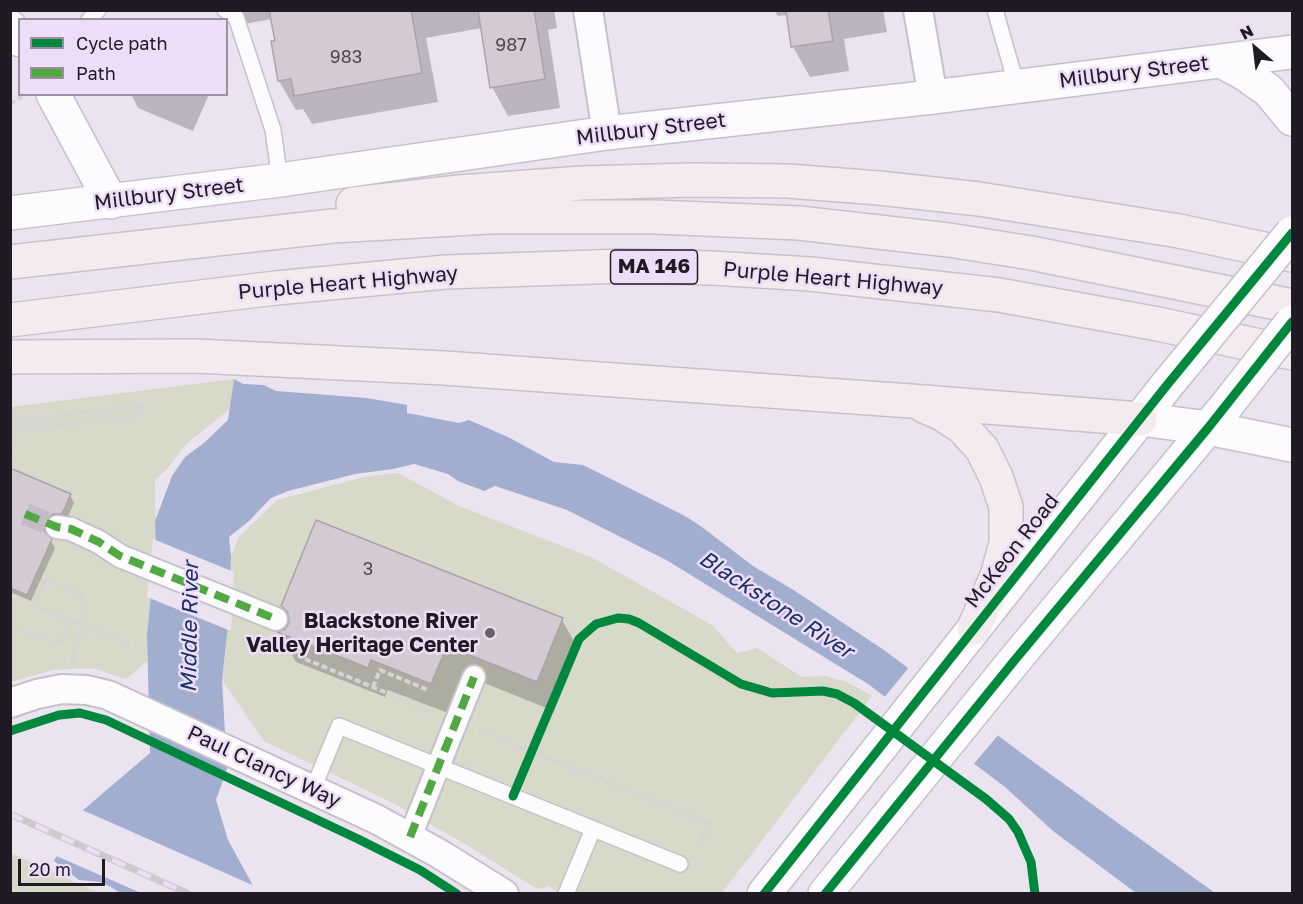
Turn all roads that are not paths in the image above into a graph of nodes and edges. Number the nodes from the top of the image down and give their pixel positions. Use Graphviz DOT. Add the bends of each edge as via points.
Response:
graph roads {
  1 [pos="225,10"];
  2 [pos="588,10"];
  3 [pos="918,10"];
  4 [pos="995,10"];
  5 [pos="1293,52"];
  6 [pos="1221,61"];
  7 [pos="1017,87"];
  8 [pos="54,96"];
  9 [pos="933,98"];
  10 [pos="1293,119"];
  11 [pos="607,133"];
  12 [pos="280,180"];
  13 [pos="111,202"];
  14 [pos="10,213"];
  15 [pos="1293,233"];
  16 [pos="73,255"];
  17 [pos="1293,255"];
  18 [pos="10,262"];
  19 [pos="1293,306"];
  20 [pos="10,320"];
  21 [pos="1293,322"];
  22 [pos="1293,353"];
  23 [pos="10,357"];
  24 [pos="911,401"];
  25 [pos="1217,416"];
  26 [pos="1140,419"];
  27 [pos="1293,445"];
  28 [pos="57,527"];
  29 [pos="276,619"];
  30 [pos="974,628"];
  31 [pos="474,677"];
  32 [pos="10,703"];
  33 [pos="438,766"];
  34 [pos="313,789"];
  35 [pos="593,830"];
  36 [pos="410,837"];
  37 [pos="680,864"];
  38 [pos="504,894"];
  39 [pos="566,894"];
  40 [pos="764,894"];
  41 [pos="825,894"];
  1 -- 12 [label="lane" via="236,17 273,130"];
  2 -- 11 [label="street"];
  3 -- 9 [label="street"];
  4 -- 7 [label="lane"];
  5 -- 6 [label="main road, Millbury Street"];
  6 -- 7 [label="main road, Millbury Street"];
  6 -- 10 [label="main road" via="1269,91"];
  7 -- 9 [label="main road, Millbury Street"];
  8 -- 13 [label="main road"];
  9 -- 11 [label="main road, Millbury Street"];
  11 -- 12 [label="main road, Millbury Street"];
  12 -- 13 [label="main road, Millbury Street"];
  13 -- 14 [label="main road, Millbury Street"];
  15 -- 26 [label="main road, McKeon Road, bridge"];
  16 -- 17 [label="highway" via="242,220 328,207 459,192 692,180 879,188 979,199 1179,231"];
  16 -- 18 [label="highway"];
  16 -- 19 [label="highway" via="356,225 490,217 655,216 799,223 949,240"];
  20 -- 22 [label="highway, Purple Heart Highway / MA 146" via="446,272 622,266 712,268 810,274 999,295"];
  21 -- 25 [label="main road, bridge"];
  23 -- 24 [label="highway" via="258,358"];
  24 -- 26 [label="highway"];
  24 -- 30 [label="highway" via="962,427 982,449 1006,507 1006,543 997,576"];
  25 -- 26 [label="main road"];
  25 -- 27 [label="main road"];
  25 -- 41 [label="main road"];
  26 -- 30 [label="main road, McKeon Road"];
  28 -- 29 [label="street" via="72,529 120,556"];
  30 -- 40 [label="main road, McKeon Road"];
  31 -- 33 [label="street"];
  32 -- 34 [label="street, Paul Clancy Way" via="62,689 87,690 119,699"];
  33 -- 34 [label="lane" via="339,726"];
  33 -- 35 [label="lane"];
  33 -- 36 [label="street"];
  34 -- 36 [label="street, Paul Clancy Way"];
  35 -- 37 [label="lane"];
  35 -- 39 [label="lane"];
  36 -- 38 [label="street, Paul Clancy Way"];
}
